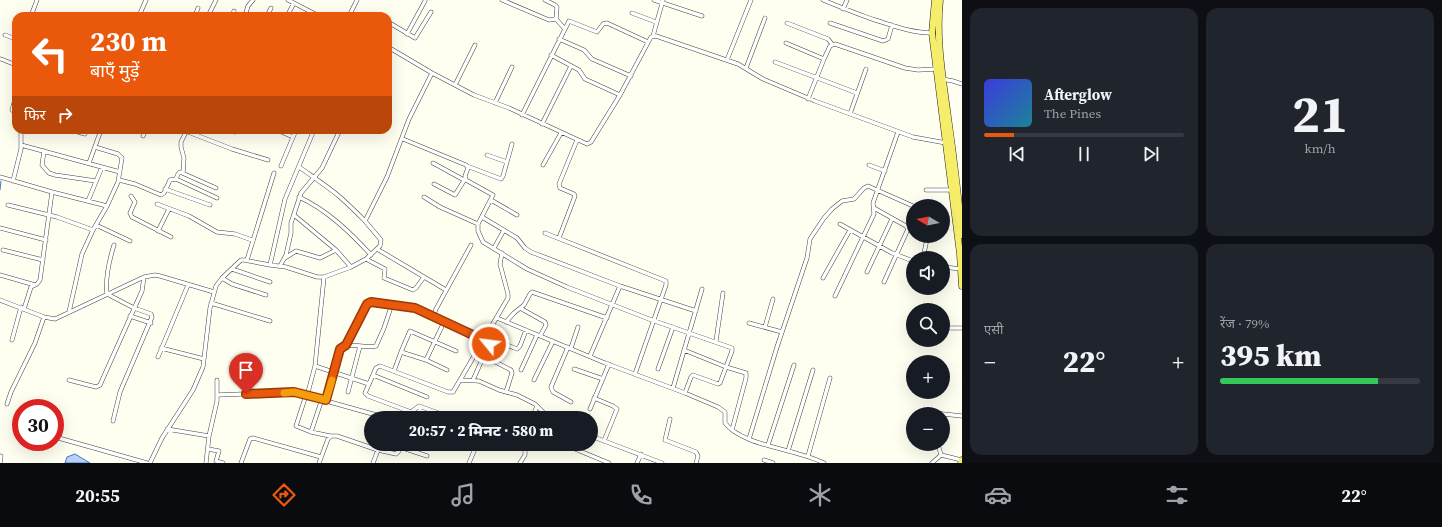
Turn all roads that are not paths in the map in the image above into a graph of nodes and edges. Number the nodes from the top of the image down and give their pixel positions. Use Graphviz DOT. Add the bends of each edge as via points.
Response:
graph roads {
  1 [pos="37,0"];
  2 [pos="146,0"];
  3 [pos="216,0"];
  4 [pos="253,0"];
  5 [pos="288,0"];
  6 [pos="356,0"];
  7 [pos="502,0"];
  8 [pos="545,0"];
  9 [pos="654,0"];
  10 [pos="751,0"];
  11 [pos="822,0"];
  12 [pos="847,0"];
  13 [pos="935,0"];
  14 [pos="940,0"];
  15 [pos="425,1"];
  16 [pos="662,2"];
  17 [pos="294,3"];
  18 [pos="198,8"];
  19 [pos="271,8"];
  20 [pos="843,9"];
  21 [pos="32,12"];
  22 [pos="141,12"];
  23 [pos="196,12"];
  24 [pos="210,12"];
  25 [pos="246,12"];
  26 [pos="269,12"];
  27 [pos="289,12"];
  28 [pos="310,12"];
  29 [pos="351,12"];
  30 [pos="431,12"];
  31 [pos="632,14"];
  32 [pos="702,16"];
  33 [pos="765,18"];
  34 [pos="556,19"];
  35 [pos="656,22"];
  36 [pos="787,23"];
  37 [pos="830,23"];
  38 [pos="392,24"];
  39 [pos="892,25"];
  40 [pos="564,28"];
  41 [pos="932,33"];
  42 [pos="408,34"];
  43 [pos="5,35"];
  44 [pos="653,36"];
  45 [pos="12,38"];
  46 [pos="559,39"];
  47 [pos="648,42"];
  48 [pos="786,43"];
  49 [pos="832,44"];
  50 [pos="475,45"];
  51 [pos="392,49"];
  52 [pos="551,55"];
  53 [pos="2,59"];
  54 [pos="824,59"];
  55 [pos="727,60"];
  56 [pos="775,62"];
  57 [pos="12,63"];
  58 [pos="571,66"];
  59 [pos="512,67"];
  60 [pos="746,68"];
  61 [pos="866,69"];
  62 [pos="936,69"];
  63 [pos="432,73"];
  64 [pos="631,76"];
  65 [pos="817,78"];
  66 [pos="940,79"];
  67 [pos="962,84"];
  68 [pos="456,85"];
  69 [pos="857,93"];
  70 [pos="620,95"];
  71 [pos="808,98"];
  72 [pos="495,103"];
  73 [pos="850,114"];
  74 [pos="522,115"];
  75 [pos="542,124"];
  76 [pos="898,132"];
  77 [pos="561,133"];
  78 [pos="21,134"];
  79 [pos="100,134"];
  80 [pos="184,134"];
  81 [pos="196,134"];
  82 [pos="286,134"];
  83 [pos="294,134"];
  84 [pos="312,134"];
  85 [pos="338,134"];
  86 [pos="293,137"];
  87 [pos="403,139"];
  88 [pos="577,140"];
  89 [pos="946,143"];
  90 [pos="512,144"];
  91 [pos="21,145"];
  92 [pos="95,146"];
  93 [pos="44,151"];
  94 [pos="487,155"];
  95 [pos="268,160"];
  96 [pos="507,162"];
  97 [pos="89,163"];
  98 [pos="433,163"];
  99 [pos="543,164"];
  100 [pos="869,165"];
  101 [pos="280,166"];
  102 [pos="468,166"];
  103 [pos="102,167"];
  104 [pos="299,167"];
  105 [pos="885,171"];
  106 [pos="120,172"];
  107 [pos="183,173"];
  108 [pos="274,173"];
  109 [pos="0,177"];
  110 [pos="314,177"];
  111 [pos="176,179"];
  112 [pos="465,179"];
  113 [pos="119,180"];
  114 [pos="13,181"];
  115 [pos="96,181"];
  116 [pos="434,184"];
  117 [pos="216,188"];
  118 [pos="165,189"];
  119 [pos="879,190"];
  120 [pos="926,190"];
  121 [pos="952,190"];
  122 [pos="52,192"];
  123 [pos="131,196"];
  124 [pos="299,197"];
  125 [pos="424,197"];
  126 [pos="217,198"];
  127 [pos="491,200"];
  128 [pos="88,201"];
  129 [pos="906,203"];
  130 [pos="157,204"];
  131 [pos="8,205"];
  132 [pos="210,205"];
  133 [pos="107,206"];
  134 [pos="874,208"];
  135 [pos="169,209"];
  136 [pos="294,215"];
  137 [pos="517,215"];
  138 [pos="49,216"];
  139 [pos="482,217"];
  140 [pos="892,218"];
  141 [pos="365,221"];
  142 [pos="478,224"];
  143 [pos="840,224"];
  144 [pos="96,225"];
  145 [pos="0,228"];
  146 [pos="92,230"];
  147 [pos="504,230"];
  148 [pos="850,230"];
  149 [pos="158,231"];
  150 [pos="545,233"];
  151 [pos="962,235"];
  152 [pos="171,237"];
  153 [pos="863,237"];
  154 [pos="559,238"];
  155 [pos="46,240"];
  156 [pos="252,240"];
  157 [pos="130,241"];
  158 [pos="114,245"];
  159 [pos="471,245"];
  160 [pos="879,246"];
  161 [pos="494,248"];
  162 [pos="377,249"];
  163 [pos="3,250"];
  164 [pos="336,250"];
  165 [pos="502,253"];
  166 [pos="371,255"];
  167 [pos="897,255"];
  168 [pos="285,258"];
  169 [pos="906,258"];
  170 [pos="366,259"];
  171 [pos="43,260"];
  172 [pos="247,260"];
  173 [pos="270,265"];
  174 [pos="280,266"];
  175 [pos="351,267"];
  176 [pos="950,268"];
  177 [pos="232,269"];
  178 [pos="962,269"];
  179 [pos="867,272"];
  180 [pos="0,275"];
  181 [pos="144,277"];
  182 [pos="324,277"];
  183 [pos="424,277"];
  184 [pos="222,278"];
  185 [pos="823,278"];
  186 [pos="270,282"];
  187 [pos="884,282"];
  188 [pos="188,284"];
  189 [pos="35,285"];
  190 [pos="620,286"];
  191 [pos="962,286"];
  192 [pos="702,289"];
  193 [pos="446,290"];
  194 [pos="214,292"];
  195 [pos="723,293"];
  196 [pos="107,294"];
  197 [pos="266,295"];
  198 [pos="835,296"];
  199 [pos="773,299"];
  200 [pos="0,300"];
  201 [pos="661,300"];
  202 [pos="211,303"];
  203 [pos="392,304"];
  204 [pos="612,305"];
  205 [pos="22,308"];
  206 [pos="134,308"];
  207 [pos="520,308"];
  208 [pos="696,311"];
  209 [pos="69,312"];
  210 [pos="130,316"];
  211 [pos="44,317"];
  212 [pos="433,317"];
  213 [pos="496,318"];
  214 [pos="607,318"];
  215 [pos="270,321"];
  216 [pos="655,321"];
  217 [pos="444,322"];
  218 [pos="506,322"];
  219 [pos="151,323"];
  220 [pos="749,323"];
  221 [pos="578,327"];
  222 [pos="673,327"];
  223 [pos="765,327"];
  224 [pos="950,328"];
  225 [pos="962,328"];
  226 [pos="526,330"];
  227 [pos="782,332"];
  228 [pos="689,333"];
  229 [pos="538,335"];
  230 [pos="12,340"];
  231 [pos="484,340"];
  232 [pos="553,341"];
  233 [pos="716,341"];
  234 [pos="435,342"];
  235 [pos="489,343"];
  236 [pos="346,345"];
  237 [pos="360,346"];
  238 [pos="162,348"];
  239 [pos="569,348"];
  240 [pos="684,350"];
  241 [pos="456,351"];
  242 [pos="402,352"];
  243 [pos="484,356"];
  244 [pos="590,356"];
  245 [pos="158,357"];
  246 [pos="204,359"];
  247 [pos="426,360"];
  248 [pos="609,364"];
  249 [pos="794,365"];
  250 [pos="315,366"];
  251 [pos="726,367"];
  252 [pos="574,369"];
  253 [pos="447,370"];
  254 [pos="521,370"];
  255 [pos="658,370"];
  256 [pos="813,370"];
  257 [pos="394,371"];
  258 [pos="333,373"];
  259 [pos="635,374"];
  260 [pos="373,375"];
  261 [pos="830,378"];
  262 [pos="351,379"];
  263 [pos="603,379"];
  264 [pos="69,380"];
  265 [pos="217,380"];
  266 [pos="460,380"];
  267 [pos="473,380"];
  268 [pos="534,380"];
  269 [pos="369,384"];
  270 [pos="673,388"];
  271 [pos="348,392"];
  272 [pos="506,392"];
  273 [pos="685,393"];
  274 [pos="216,395"];
  275 [pos="307,396"];
  276 [pos="427,396"];
  277 [pos="594,398"];
  278 [pos="326,400"];
  279 [pos="571,402"];
  280 [pos="7,404"];
  281 [pos="537,406"];
  282 [pos="590,409"];
  283 [pos="364,411"];
  284 [pos="408,411"];
  285 [pos="412,411"];
  286 [pos="433,411"];
  287 [pos="535,411"];
  288 [pos="542,411"];
  289 [pos="950,415"];
  290 [pos="962,416"];
  291 [pos="670,419"];
  292 [pos="113,421"];
  293 [pos="168,429"];
  294 [pos="732,430"];
  295 [pos="311,432"];
  296 [pos="209,436"];
  297 [pos="330,436"];
  298 [pos="64,439"];
  299 [pos="598,439"];
  300 [pos="749,439"];
  301 [pos="604,441"];
  302 [pos="364,445"];
  303 [pos="768,445"];
  304 [pos="208,449"];
  305 [pos="378,451"];
  306 [pos="382,451"];
  307 [pos="398,451"];
  308 [pos="414,451"];
  309 [pos="474,451"];
  310 [pos="525,451"];
  311 [pos="580,451"];
  312 [pos="788,451"];
  313 [pos="940,451"];
  314 [pos="641,454"];
  315 [pos="941,455"];
  316 [pos="1,456"];
  317 [pos="427,456"];
  318 [pos="808,456"];
  319 [pos="321,457"];
  320 [pos="764,460"];
  321 [pos="962,460"];
  322 [pos="0,463"];
  323 [pos="147,463"];
  324 [pos="150,463"];
  325 [pos="206,463"];
  326 [pos="223,463"];
  327 [pos="241,463"];
  328 [pos="319,463"];
  329 [pos="373,463"];
  330 [pos="469,463"];
  331 [pos="520,463"];
  332 [pos="609,463"];
  333 [pos="637,463"];
  334 [pos="662,463"];
  335 [pos="696,463"];
  336 [pos="773,463"];
  337 [pos="824,463"];
  338 [pos="932,463"];
  339 [pos="961,463"];
  1 -- 21 [label="street"];
  2 -- 22 [label="street"];
  3 -- 24 [label="street"];
  4 -- 25 [label="street"];
  5 -- 17 [label="street"];
  6 -- 29 [label="street"];
  7 -- 34 [label="street" via="549,20"];
  8 -- 34 [label="street" via="557,7"];
  9 -- 16 [label="street"];
  10 -- 55 [label="street"];
  11 -- 20 [label="street"];
  12 -- 20 [label="street"];
  13 -- 41 [label="main road"];
  14 -- 66 [label="main road"];
  15 -- 42 [label="street"];
  16 -- 32 [label="street"];
  16 -- 35 [label="street"];
  17 -- 27 [label="street"];
  17 -- 28 [label="street"];
  18 -- 23 [label="street"];
  19 -- 26 [label="street"];
  20 -- 39 [label="street"];
  30 -- 42 [label="street" via="416,38"];
  31 -- 35 [label="street"];
  33 -- 60 [label="street"];
  34 -- 40 [label="street"];
  35 -- 44 [label="street"];
  36 -- 49 [label="street" via="828,39"];
  37 -- 39 [label="street" via="883,41 888,39"];
  38 -- 42 [label="street"];
  39 -- 41 [label="street"];
  40 -- 46 [label="street"];
  40 -- 47 [label="street" via="570,20 597,32 606,22"];
  41 -- 62 [label="main road"];
  43 -- 45 [label="street"];
  44 -- 47 [label="street"];
  44 -- 55 [label="street"];
  46 -- 52 [label="street"];
  46 -- 64 [label="street" via="584,50 592,59"];
  47 -- 64 [label="street"];
  48 -- 54 [label="street"];
  49 -- 54 [label="street"];
  49 -- 62 [label="street" via="905,68"];
  50 -- 68 [label="street"];
  51 -- 63 [label="street"];
  52 -- 58 [label="street"];
  52 -- 74 [label="street"];
  53 -- 57 [label="street"];
  54 -- 65 [label="street"];
  55 -- 60 [label="street"];
  56 -- 65 [label="street"];
  58 -- 70 [label="street" via="580,71 585,80"];
  58 -- 75 [label="street"];
  59 -- 72 [label="street"];
  60 -- 71 [label="street" via="763,79"];
  61 -- 69 [label="street"];
  62 -- 66 [label="main road"];
  63 -- 68 [label="street"];
  63 -- 87 [label="street" via="409,119"];
  64 -- 70 [label="street"];
  65 -- 69 [label="street"];
  65 -- 71 [label="street"];
  66 -- 67 [label="street"];
  66 -- 89 [label="main road"];
  66 -- 151 [label="main road" via="955,167"];
  68 -- 72 [label="street"];
  69 -- 73 [label="street"];
  70 -- 88 [label="street" via="591,142 587,144"];
  71 -- 73 [label="street"];
  72 -- 74 [label="street"];
  73 -- 76 [label="street"];
  74 -- 75 [label="street"];
  75 -- 77 [label="street"];
  76 -- 89 [label="street" via="919,139"];
  76 -- 105 [label="street"];
  77 -- 88 [label="street"];
  77 -- 99 [label="street"];
  78 -- 91 [label="street"];
  79 -- 92 [label="street"];
  80 -- 107 [label="street" via="181,142"];
  81 -- 95 [label="street"];
  82 -- 86 [label="street"];
  83 -- 86 [label="street"];
  84 -- 104 [label="street"];
  85 -- 110 [label="street" via="322,168"];
  86 -- 101 [label="street"];
  87 -- 102 [label="street"];
  87 -- 141 [label="street"];
  88 -- 154 [label="street" via="559,184 560,188 575,196"];
  89 -- 121 [label="main road"];
  90 -- 96 [label="street"];
  91 -- 93 [label="street"];
  91 -- 114 [label="street"];
  92 -- 97 [label="street"];
  92 -- 106 [label="street" via="120,155"];
  93 -- 97 [label="street"];
  93 -- 115 [label="street" via="42,165 49,173"];
  94 -- 96 [label="street"];
  96 -- 102 [label="street" via="501,179"];
  97 -- 103 [label="street"];
  98 -- 112 [label="street"];
  100 -- 105 [label="street"];
  102 -- 112 [label="street"];
  103 -- 106 [label="street"];
  103 -- 115 [label="street"];
  104 -- 110 [label="street"];
  104 -- 173 [label="street" via="283,205"];
  105 -- 119 [label="street"];
  106 -- 113 [label="street"];
  107 -- 111 [label="street" via="180,172"];
  107 -- 117 [label="street"];
  108 -- 156 [label="street"];
  109 -- 114 [label="street"];
  110 -- 124 [label="street"];
  110 -- 141 [label="street"];
  111 -- 118 [label="street" via="170,180"];
  111 -- 126 [label="street"];
  112 -- 116 [label="street" via="455,195"];
  112 -- 127 [label="street" via="491,193"];
  113 -- 118 [label="street" via="157,194 162,194"];
  113 -- 133 [label="street"];
  114 -- 122 [label="street"];
  115 -- 128 [label="street"];
  118 -- 132 [label="street"];
  119 -- 129 [label="street"];
  119 -- 134 [label="street" via="873,203"];
  119 -- 227 [label="street" via="867,186 854,199 839,203 812,235 807,258"];
  120 -- 121 [label="street"];
  121 -- 178 [label="main road"];
  122 -- 128 [label="street"];
  122 -- 138 [label="street"];
  123 -- 149 [label="street" via="136,202 131,216"];
  124 -- 136 [label="street"];
  124 -- 166 [label="street" via="336,221"];
  125 -- 142 [label="street"];
  127 -- 137 [label="street"];
  127 -- 139 [label="street"];
  128 -- 133 [label="street"];
  130 -- 135 [label="street"];
  131 -- 138 [label="street"];
  133 -- 144 [label="street"];
  134 -- 140 [label="street"];
  134 -- 153 [label="street" via="874,214"];
  135 -- 149 [label="street"];
  135 -- 156 [label="street" via="189,216 217,232 235,234"];
  136 -- 164 [label="street"];
  136 -- 168 [label="street"];
  138 -- 146 [label="street"];
  138 -- 155 [label="street"];
  139 -- 142 [label="street"];
  139 -- 147 [label="street"];
  140 -- 160 [label="street"];
  140 -- 167 [label="street" via="908,229"];
  141 -- 162 [label="street" via="381,240"];
  142 -- 161 [label="street" via="477,229 482,241"];
  143 -- 148 [label="street"];
  144 -- 146 [label="street"];
  144 -- 157 [label="street"];
  145 -- 155 [label="street"];
  146 -- 209 [label="street" via="82,254"];
  147 -- 161 [label="street"];
  147 -- 190 [label="street" via="517,238 531,252"];
  148 -- 153 [label="street"];
  148 -- 185 [label="street"];
  149 -- 152 [label="street"];
  150 -- 154 [label="street"];
  153 -- 160 [label="street"];
  153 -- 198 [label="street"];
  154 -- 201 [label="street" via="664,280 666,285"];
  155 -- 171 [label="street"];
  156 -- 172 [label="street"];
  158 -- 196 [label="street" via="109,264"];
  159 -- 193 [label="street"];
  160 -- 167 [label="street"];
  160 -- 179 [label="street"];
  161 -- 165 [label="street"];
  162 -- 166 [label="street"];
  162 -- 183 [label="street"];
  163 -- 171 [label="street"];
  164 -- 168 [label="street" via="320,258 296,251"];
  164 -- 175 [label="street"];
  165 -- 204 [label="street" via="534,272"];
  165 -- 213 [label="street" via="500,264 508,296"];
  166 -- 170 [label="street"];
  167 -- 169 [label="street"];
  167 -- 187 [label="street"];
  168 -- 174 [label="street"];
  170 -- 175 [label="street"];
  170 -- 183 [label="street" via="385,270 384,278 413,290"];
  171 -- 189 [label="street" via="40,280"];
  172 -- 173 [label="street"];
  172 -- 177 [label="street" via="241,260"];
  173 -- 174 [label="street"];
  174 -- 182 [label="street"];
  175 -- 182 [label="street"];
  176 -- 178 [label="street"];
  177 -- 184 [label="street"];
  177 -- 186 [label="street"];
  178 -- 191 [label="main road"];
  180 -- 189 [label="street"];
  181 -- 188 [label="street" via="155,275"];
  181 -- 196 [label="street"];
  181 -- 206 [label="street" via="142,292"];
  182 -- 250 [label="street"];
  183 -- 193 [label="street"];
  184 -- 194 [label="street"];
  184 -- 197 [label="street"];
  188 -- 194 [label="street"];
  188 -- 238 [label="street"];
  189 -- 205 [label="street"];
  190 -- 201 [label="street"];
  190 -- 204 [label="street"];
  192 -- 208 [label="street"];
  193 -- 212 [label="street"];
  194 -- 202 [label="street"];
  195 -- 233 [label="street"];
  196 -- 206 [label="street"];
  196 -- 209 [label="street"];
  199 -- 223 [label="street"];
  200 -- 205 [label="street"];
  201 -- 208 [label="street"];
  201 -- 216 [label="street"];
  202 -- 215 [label="street"];
  202 -- 246 [label="street"];
  203 -- 212 [label="street" via="415,308"];
  203 -- 236 [label="street" via="368,302"];
  203 -- 237 [label="street" via="378,344 371,347"];
  204 -- 214 [label="street"];
  204 -- 216 [label="street"];
  205 -- 211 [label="street"];
  205 -- 230 [label="street"];
  206 -- 210 [label="street"];
  206 -- 219 [label="street" via="151,314"];
  207 -- 214 [label="street" via="534,292"];
  207 -- 218 [label="street"];
  207 -- 229 [label="street" via="545,322 546,325"];
  208 -- 228 [label="street"];
  209 -- 211 [label="street" via="55,319"];
  210 -- 219 [label="street"];
  210 -- 264 [label="street" via="100,385 96,387"];
  211 -- 280 [label="street" via="35,344"];
  212 -- 217 [label="street"];
  213 -- 218 [label="street"];
  213 -- 231 [label="street"];
  214 -- 244 [label="street"];
  216 -- 222 [label="street"];
  216 -- 259 [label="street"];
  217 -- 231 [label="street"];
  217 -- 234 [label="street"];
  218 -- 226 [label="street"];
  219 -- 292 [label="street" via="120,392"];
  220 -- 223 [label="street"];
  221 -- 239 [label="street"];
  222 -- 228 [label="street"];
  222 -- 255 [label="street"];
  223 -- 227 [label="street"];
  224 -- 225 [label="street"];
  226 -- 229 [label="street"];
  226 -- 235 [label="street" via="517,349 494,340"];
  227 -- 300 [label="street"];
  228 -- 233 [label="street"];
  228 -- 240 [label="street"];
  229 -- 232 [label="street"];
  229 -- 254 [label="street"];
  231 -- 235 [label="street"];
  231 -- 266 [label="street"];
  232 -- 239 [label="street"];
  232 -- 268 [label="street"];
  233 -- 251 [label="street" via="732,348"];
  234 -- 241 [label="street"];
  234 -- 242 [label="street" via="410,331"];
  234 -- 247 [label="street"];
  235 -- 243 [label="street"];
  236 -- 237 [label="street"];
  236 -- 258 [label="street" via="340,349"];
  237 -- 262 [label="street"];
  238 -- 245 [label="street"];
  238 -- 246 [label="street"];
  239 -- 244 [label="street"];
  239 -- 279 [label="street" via="551,388 553,392"];
  240 -- 251 [label="street"];
  240 -- 270 [label="street"];
  242 -- 247 [label="street"];
  242 -- 257 [label="street"];
  243 -- 267 [label="street"];
  243 -- 272 [label="street" via="511,370"];
  244 -- 248 [label="street"];
  246 -- 293 [label="street" via="193,390"];
  247 -- 253 [label="street"];
  248 -- 259 [label="street"];
  248 -- 263 [label="street"];
  249 -- 303 [label="street"];
  250 -- 258 [label="street"];
  250 -- 275 [label="street"];
  251 -- 273 [label="street" via="719,384 692,375"];
  251 -- 294 [label="street" via="747,374"];
  252 -- 263 [label="street"];
  256 -- 312 [label="street"];
  257 -- 260 [label="street" via="380,366"];
  257 -- 266 [label="street" via="449,393 453,392"];
  258 -- 262 [label="street"];
  258 -- 278 [label="street"];
  259 -- 270 [label="street"];
  260 -- 269 [label="street"];
  260 -- 276 [label="street"];
  261 -- 318 [label="street"];
  262 -- 269 [label="street"];
  262 -- 271 [label="street"];
  263 -- 277 [label="street"];
  265 -- 274 [label="street"];
  266 -- 267 [label="street"];
  267 -- 272 [label="street"];
  269 -- 284 [label="street" via="365,393 368,396"];
  270 -- 273 [label="street"];
  272 -- 281 [label="street"];
  273 -- 294 [label="street" via="724,410 724,424"];
  274 -- 275 [label="street" via="294,392"];
  274 -- 296 [label="street"];
  275 -- 278 [label="street"];
  275 -- 295 [label="street" via="296,426"];
  277 -- 282 [label="street"];
  277 -- 301 [label="street" via="617,409"];
  278 -- 283 [label="street"];
  278 -- 295 [label="street" via="321,402"];
  281 -- 287 [label="street"];
  281 -- 288 [label="street"];
  285 -- 286 [label="street" via="419,406"];
  289 -- 290 [label="street"];
  291 -- 335 [label="street" via="665,440 696,452"];
  293 -- 296 [label="street"];
  293 -- 324 [label="street"];
  294 -- 300 [label="street"];
  295 -- 297 [label="street"];
  296 -- 304 [label="street"];
  297 -- 302 [label="street"];
  297 -- 319 [label="street"];
  298 -- 323 [label="street"];
  299 -- 301 [label="street"];
  300 -- 303 [label="street"];
  301 -- 314 [label="street"];
  303 -- 312 [label="street"];
  304 -- 325 [label="street"];
  304 -- 326 [label="street" via="219,451 216,461"];
  305 -- 329 [label="street"];
  306 -- 307 [label="street" via="396,454"];
  308 -- 317 [label="street"];
  309 -- 330 [label="street"];
  310 -- 331 [label="street"];
  311 -- 332 [label="street"];
  312 -- 318 [label="street"];
  313 -- 315 [label="street"];
  314 -- 333 [label="street"];
  314 -- 334 [label="street"];
  315 -- 321 [label="street"];
  315 -- 338 [label="street"];
  316 -- 322 [label="street"];
  318 -- 337 [label="street"];
  319 -- 327 [label="street" via="253,438 250,439"];
  319 -- 328 [label="street"];
  320 -- 336 [label="street"];
  321 -- 339 [label="main road"];
}
